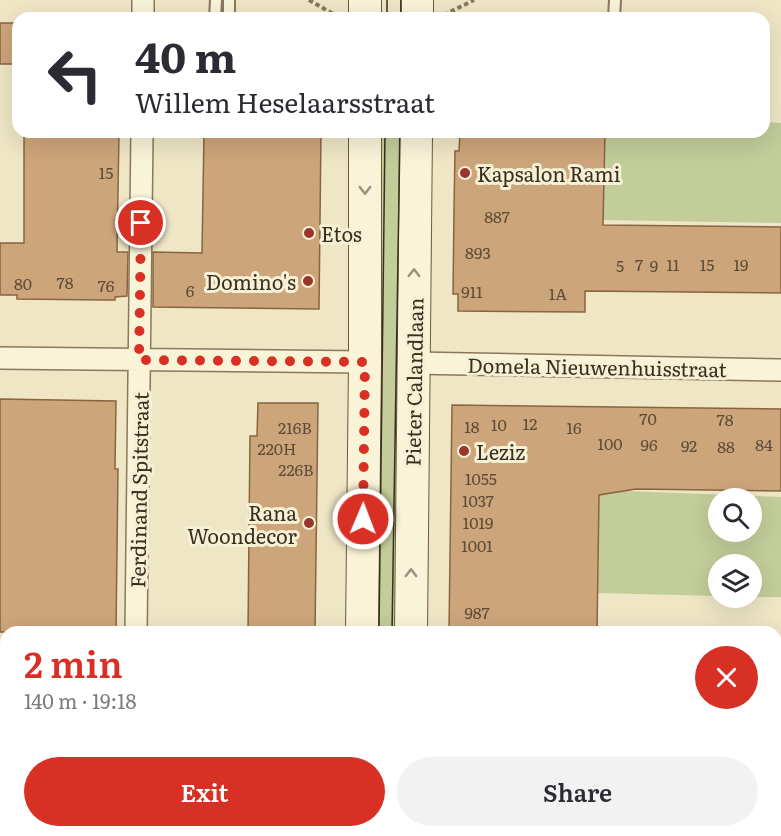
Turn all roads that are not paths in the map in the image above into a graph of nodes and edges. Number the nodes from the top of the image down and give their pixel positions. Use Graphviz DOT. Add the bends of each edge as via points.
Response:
graph roads {
  1 [pos="142,138"];
  2 [pos="365,138"];
  3 [pos="416,138"];
  4 [pos="0,358"];
  5 [pos="139,360"];
  6 [pos="365,362"];
  7 [pos="412,363"];
  8 [pos="781,370"];
  9 [pos="136,626"];
  10 [pos="362,626"];
  11 [pos="411,626"];
  1 -- 5 [label="street, Ferdinand Spitstraat"];
  2 -- 6 [label="street, one-way"];
  7 -- 3 [label="street, Pieter Calandlaan, one-way"];
  4 -- 5 [label="street"];
  5 -- 6 [label="street"];
  5 -- 9 [label="street, Ferdinand Spitstraat"];
  6 -- 10 [label="street"];
  7 -- 8 [label="street, Domela Nieuwenhuisstraat"];
  11 -- 7 [label="street, Pieter Calandlaan, one-way"];
}
